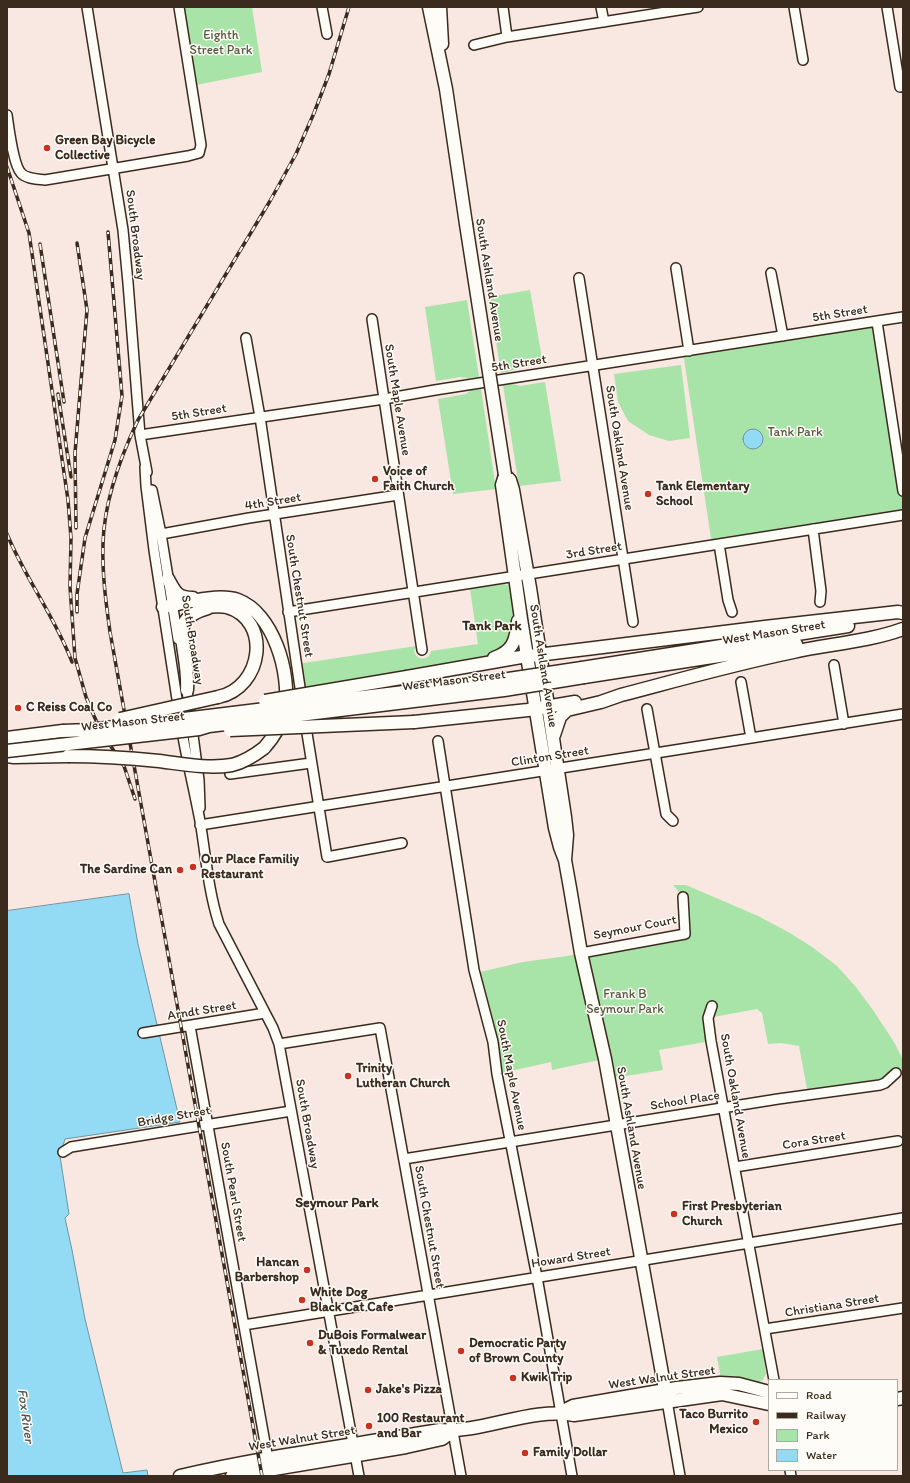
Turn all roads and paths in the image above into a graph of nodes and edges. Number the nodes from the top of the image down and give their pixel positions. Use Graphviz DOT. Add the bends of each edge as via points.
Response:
graph roads {
  1 [pos="87,7"];
  2 [pos="179,7"];
  3 [pos="322,7"];
  4 [pos="429,7"];
  5 [pos="440,7"];
  6 [pos="503,7"];
  7 [pos="601,7"];
  8 [pos="695,7"];
  9 [pos="698,7"];
  10 [pos="794,7"];
  11 [pos="887,7"];
  12 [pos="604,22"];
  13 [pos="327,34"];
  14 [pos="507,37"];
  15 [pos="474,45"];
  16 [pos="803,60"];
  17 [pos="902,86"];
  18 [pos="446,89"];
  19 [pos="7,115"];
  20 [pos="113,169"];
  21 [pos="676,268"];
  22 [pos="771,273"];
  23 [pos="579,278"];
  24 [pos="903,317"];
  25 [pos="372,319"];
  26 [pos="877,322"];
  27 [pos="783,336"];
  28 [pos="246,338"];
  29 [pos="689,351"];
  30 [pos="593,365"];
  31 [pos="384,399"];
  32 [pos="260,417"];
  33 [pos="140,435"];
  34 [pos="903,491"];
  35 [pos="398,495"];
  36 [pos="274,514"];
  37 [pos="903,515"];
  38 [pos="812,530"];
  39 [pos="157,534"];
  40 [pos="719,544"];
  41 [pos="624,559"];
  42 [pos="521,576"];
  43 [pos="168,579"];
  44 [pos="413,593"];
  45 [pos="216,601"];
  46 [pos="820,602"];
  47 [pos="520,608"];
  48 [pos="168,609"];
  49 [pos="288,612"];
  50 [pos="732,612"];
  51 [pos="903,613"];
  52 [pos="903,617"];
  53 [pos="634,622"];
  54 [pos="903,628"];
  55 [pos="422,650"];
  56 [pos="540,655"];
  57 [pos="528,656"];
  58 [pos="478,664"];
  59 [pos="834,666"];
  60 [pos="583,672"];
  61 [pos="741,682"];
  62 [pos="187,690"];
  63 [pos="621,695"];
  64 [pos="549,707"];
  65 [pos="536,709"];
  66 [pos="647,709"];
  67 [pos="903,714"];
  68 [pos="192,718"];
  69 [pos="844,724"];
  70 [pos="199,729"];
  71 [pos="63,731"];
  72 [pos="7,738"];
  73 [pos="554,738"];
  74 [pos="750,738"];
  75 [pos="438,741"];
  76 [pos="7,751"];
  77 [pos="654,754"];
  78 [pos="7,756"];
  79 [pos="311,763"];
  80 [pos="558,769"];
  81 [pos="545,771"];
  82 [pos="230,774"];
  83 [pos="444,787"];
  84 [pos="318,807"];
  85 [pos="200,822"];
  86 [pos="674,822"];
  87 [pos="402,843"];
  88 [pos="565,860"];
  89 [pos="683,897"];
  90 [pos="581,953"];
  91 [pos="712,1006"];
  92 [pos="265,1013"];
  93 [pos="190,1026"];
  94 [pos="143,1034"];
  95 [pos="279,1044"];
  96 [pos="896,1073"];
  97 [pos="723,1108"];
  98 [pos="291,1111"];
  99 [pos="207,1124"];
  100 [pos="616,1125"];
  101 [pos="898,1141"];
  102 [pos="510,1142"];
  103 [pos="63,1152"];
  104 [pos="404,1159"];
  105 [pos="735,1167"];
  106 [pos="903,1218"];
  107 [pos="748,1243"];
  108 [pos="641,1260"];
  109 [pos="537,1277"];
  110 [pos="428,1295"];
  111 [pos="903,1308"];
  112 [pos="328,1311"];
  113 [pos="244,1325"];
  114 [pos="765,1330"];
  115 [pos="774,1379"];
  116 [pos="768,1392"];
  117 [pos="666,1396"];
  118 [pos="768,1404"];
  119 [pos="561,1412"];
  120 [pos="454,1431"];
  121 [pos="354,1450"];
  122 [pos="269,1468"];
  123 [pos="237,1473"];
  124 [pos="180,1476"];
  125 [pos="359,1476"];
  126 [pos="461,1476"];
  127 [pos="572,1476"];
  128 [pos="680,1476"];
  1 -- 20 [label="street, South Broadway"];
  2 -- 20 [label="street" via="201,145 199,153"];
  3 -- 13 [label="street"];
  4 -- 18 [label="main road, South Ashland Avenue"];
  5 -- 18 [label="main road, South Ashland Avenue"];
  6 -- 14 [label="street"];
  7 -- 12 [label="street"];
  8 -- 9 [label="street"];
  8 -- 12 [label="street"];
  10 -- 16 [label="street"];
  11 -- 17 [label="street"];
  12 -- 14 [label="street"];
  14 -- 15 [label="street"];
  18 -- 42 [label="main road, South Ashland Avenue, bridge" via="506,475 512,484"];
  19 -- 20 [label="street" via="13,152 21,173 33,179 45,180"];
  20 -- 33 [label="street, South Broadway" via="126,252"];
  21 -- 29 [label="street"];
  22 -- 27 [label="street"];
  23 -- 30 [label="street, South Oakland Avenue"];
  24 -- 26 [label="street, 5th Street"];
  25 -- 31 [label="street, South Maple Avenue"];
  26 -- 27 [label="street, 5th Street"];
  26 -- 34 [label="street"];
  27 -- 29 [label="street, 5th Street"];
  28 -- 32 [label="street, South Chestnut Street"];
  29 -- 30 [label="street, 5th Street"];
  30 -- 31 [label="street, 5th Street"];
  30 -- 41 [label="street, South Oakland Avenue"];
  31 -- 32 [label="street, 5th Street"];
  31 -- 35 [label="street, South Maple Avenue"];
  32 -- 33 [label="street, 5th Street"];
  32 -- 36 [label="street, South Chestnut Street"];
  33 -- 39 [label="street, South Broadway" via="146,486"];
  35 -- 36 [label="street, 4th Street"];
  35 -- 44 [label="street, South Maple Avenue"];
  36 -- 39 [label="street, 4th Street"];
  36 -- 49 [label="street, South Chestnut Street"];
  37 -- 38 [label="street, 3rd Street"];
  38 -- 40 [label="street, 3rd Street"];
  38 -- 46 [label="street" via="821,591"];
  39 -- 43 [label="street, South Broadway"];
  39 -- 48 [label="street, South Broadway"];
  40 -- 41 [label="street, 3rd Street"];
  40 -- 50 [label="street"];
  41 -- 42 [label="street, 3rd Street"];
  41 -- 53 [label="street, South Oakland Avenue"];
  42 -- 44 [label="street, 3rd Street"];
  42 -- 47 [label="main road, South Ashland Avenue"];
  42 -- 56 [label="main road, South Ashland Avenue"];
  43 -- 45 [label="main road" via="176,593 182,597 210,595"];
  43 -- 48 [label="street, South Broadway"];
  44 -- 49 [label="street, 3rd Street"];
  44 -- 55 [label="street, South Maple Avenue"];
  45 -- 48 [label="main road"];
  45 -- 62 [label="main road" via="192,614 182,627"];
  45 -- 71 [label="main road, bridge" via="245,619 254,634 257,655 252,670 247,679 234,691 185,706"];
  45 -- 78 [label="main road, bridge" via="238,600 253,610 268,626 278,649 284,677 285,706 277,731 264,748 241,762 217,766 115,758"];
  47 -- 57 [label="main road, South Ashland Avenue"];
  47 -- 58 [label="main road" via="515,640 510,649"];
  48 -- 62 [label="street, South Broadway"];
  48 -- 85 [label="street, South Broadway" via="186,754"];
  49 -- 79 [label="street, South Chestnut Street"];
  51 -- 56 [label="main road"];
  52 -- 60 [label="main road, West Mason Street"];
  54 -- 60 [label="main road, West Mason Street"];
  54 -- 63 [label="main road" via="887,635 793,652"];
  56 -- 57 [label="main road"];
  56 -- 64 [label="main road, South Ashland Avenue"];
  57 -- 58 [label="main road"];
  57 -- 65 [label="main road, South Ashland Avenue"];
  58 -- 68 [label="main road, bridge" via="222,709"];
  59 -- 69 [label="street"];
  60 -- 68 [label="main road, West Mason Street, bridge"];
  60 -- 70 [label="main road, West Mason Street, bridge" via="504,690"];
  61 -- 74 [label="street"];
  62 -- 85 [label="street, South Broadway" via="201,793"];
  63 -- 64 [label="main road"];
  63 -- 73 [label="main road" via="567,710 560,717"];
  64 -- 65 [label="main road"];
  64 -- 73 [label="main road, South Ashland Avenue"];
  65 -- 70 [label="main road, bridge" via="414,722 211,732"];
  65 -- 81 [label="main road, South Ashland Avenue"];
  66 -- 77 [label="street"];
  67 -- 69 [label="street, Clinton Street"];
  68 -- 71 [label="main road, West Mason Street, bridge"];
  69 -- 74 [label="street, Clinton Street"];
  70 -- 76 [label="main road, West Mason Street, bridge"];
  71 -- 72 [label="main road, West Mason Street"];
  73 -- 80 [label="main road, South Ashland Avenue"];
  74 -- 77 [label="street, Clinton Street"];
  75 -- 83 [label="street, South Maple Avenue"];
  77 -- 80 [label="street, Clinton Street"];
  77 -- 86 [label="street" via="666,814"];
  79 -- 82 [label="street"];
  79 -- 84 [label="street, South Chestnut Street"];
  80 -- 81 [label="street, Clinton Street"];
  80 -- 88 [label="main road, South Ashland Avenue" via="567,829"];
  81 -- 83 [label="street, Clinton Street"];
  81 -- 88 [label="main road, South Ashland Avenue" via="555,832"];
  83 -- 84 [label="street, Clinton Street"];
  83 -- 102 [label="street, South Maple Avenue" via="474,970 493,1042"];
  84 -- 85 [label="street, Clinton Street"];
  84 -- 87 [label="street, South Chestnut Street" via="327,857"];
  85 -- 92 [label="street, South Broadway" via="211,895 217,917"];
  88 -- 90 [label="main road, South Ashland Avenue"];
  89 -- 90 [label="street, Seymour Court" via="685,934"];
  90 -- 100 [label="main road, South Ashland Avenue" via="602,1044"];
  91 -- 97 [label="street, South Oakland Avenue" via="708,1020"];
  92 -- 93 [label="street, Arndt Street"];
  92 -- 95 [label="street, South Broadway"];
  93 -- 94 [label="street, Arndt Street"];
  93 -- 99 [label="street, South Pearl Street"];
  95 -- 98 [label="street, South Broadway"];
  95 -- 104 [label="street, South Chestnut Street" via="380,1028"];
  96 -- 97 [label="street, School Place" via="880,1085"];
  97 -- 100 [label="street, School Place"];
  97 -- 105 [label="street, South Oakland Avenue"];
  98 -- 99 [label="street, Bridge Street"];
  98 -- 112 [label="street, South Broadway"];
  99 -- 103 [label="street, Bridge Street" via="71,1147"];
  99 -- 113 [label="street, South Pearl Street"];
  100 -- 102 [label="street, School Place"];
  100 -- 108 [label="main road, South Ashland Avenue"];
  101 -- 105 [label="street, Cora Street"];
  102 -- 104 [label="street, School Place"];
  102 -- 109 [label="street, South Maple Avenue"];
  104 -- 110 [label="street, South Chestnut Street"];
  105 -- 107 [label="street, South Oakland Avenue"];
  106 -- 107 [label="street, Howard Street"];
  107 -- 108 [label="street, Howard Street"];
  107 -- 114 [label="street, South Oakland Avenue"];
  108 -- 109 [label="street, Howard Street"];
  108 -- 117 [label="main road, South Ashland Avenue"];
  109 -- 110 [label="street, Howard Street"];
  109 -- 119 [label="street, South Maple Avenue"];
  110 -- 112 [label="street, Howard Street"];
  110 -- 120 [label="street, South Chestnut Street"];
  111 -- 114 [label="street, Christiana Street"];
  112 -- 113 [label="street, Howard Street"];
  112 -- 121 [label="street, South Broadway"];
  113 -- 122 [label="street, South Pearl Street"];
  114 -- 115 [label="street, South Oakland Avenue"];
  116 -- 117 [label="main road, West Walnut Street" via="728,1383 704,1384"];
  117 -- 118 [label="main road, West Walnut Street" via="722,1394"];
  117 -- 119 [label="main road, West Walnut Street" via="573,1406"];
  117 -- 128 [label="street"];
  119 -- 120 [label="main road, West Walnut Street"];
  119 -- 127 [label="street, South Maple Avenue"];
  120 -- 121 [label="main road, West Walnut Street" via="440,1430"];
  120 -- 126 [label="street, South Chestnut Street"];
  121 -- 122 [label="main road, West Walnut Street"];
  121 -- 125 [label="street, South Broadway"];
  122 -- 123 [label="main road, West Walnut Street"];
  123 -- 124 [label="main road, West Walnut Street"];
}
